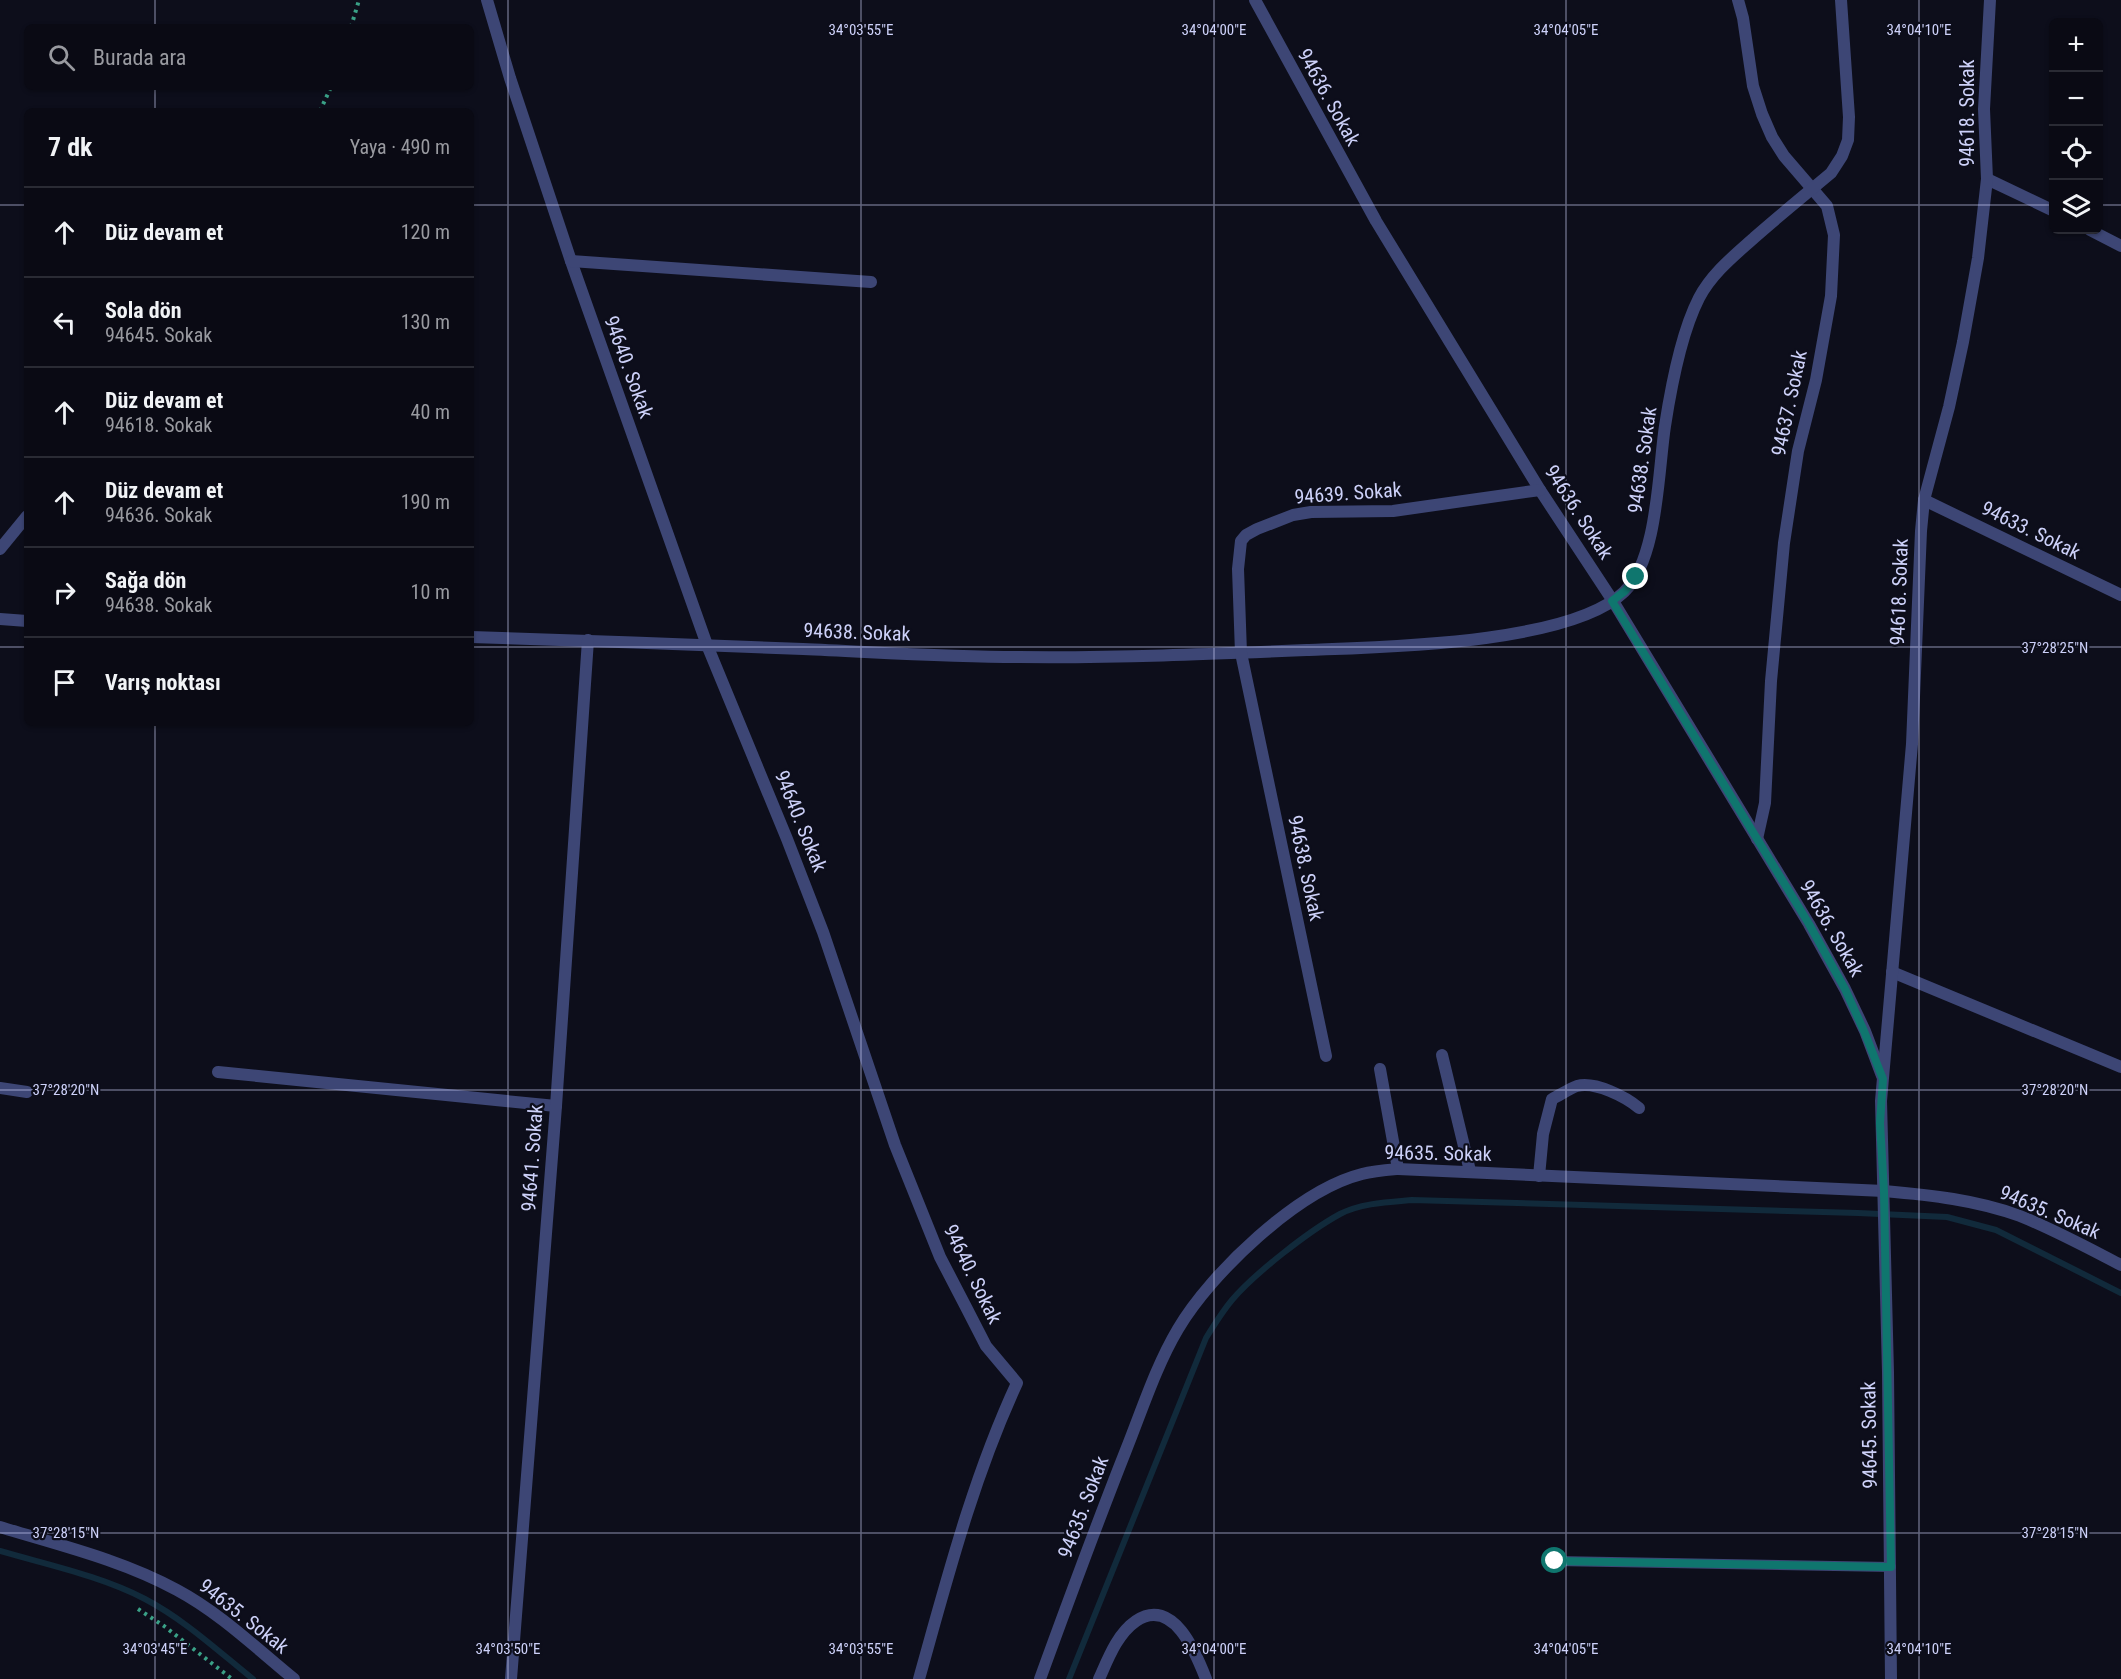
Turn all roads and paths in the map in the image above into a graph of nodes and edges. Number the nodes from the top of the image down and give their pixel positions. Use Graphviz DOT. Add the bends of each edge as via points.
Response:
graph roads {
  1 [pos="359,0"];
  2 [pos="487,0"];
  3 [pos="1255,0"];
  4 [pos="1738,0"];
  5 [pos="1841,0"];
  6 [pos="1990,0"];
  7 [pos="352,24"];
  8 [pos="330,90"];
  9 [pos="321,108"];
  10 [pos="1987,179"];
  11 [pos="1812,189"];
  12 [pos="2049,209"];
  13 [pos="2098,234"];
  14 [pos="2121,246"];
  15 [pos="571,261"];
  16 [pos="871,282"];
  17 [pos="1540,490"];
  18 [pos="1924,500"];
  19 [pos="24,520"];
  20 [pos="0,549"];
  21 [pos="2121,595"];
  22 [pos="1612,601"];
  23 [pos="0,619"];
  24 [pos="24,621"];
  25 [pos="474,637"];
  26 [pos="588,640"];
  27 [pos="707,645"];
  28 [pos="1241,653"];
  29 [pos="1757,839"];
  30 [pos="1893,972"];
  31 [pos="1442,1054"];
  32 [pos="1326,1056"];
  33 [pos="2121,1067"];
  34 [pos="1380,1070"];
  35 [pos="218,1072"];
  36 [pos="1883,1079"];
  37 [pos="0,1088"];
  38 [pos="27,1092"];
  39 [pos="556,1106"];
  40 [pos="1640,1108"];
  41 [pos="1398,1169"];
  42 [pos="1470,1172"];
  43 [pos="1539,1176"];
  44 [pos="1884,1191"];
  45 [pos="2121,1265"];
  46 [pos="0,1527"];
  47 [pos="1555,1561"];
  48 [pos="1891,1567"];
  49 [pos="138,1609"];
  50 [pos="232,1679"];
  51 [pos="294,1679"];
  52 [pos="511,1679"];
  53 [pos="919,1679"];
  54 [pos="1040,1679"];
  55 [pos="1099,1679"];
  56 [pos="1206,1679"];
  57 [pos="1891,1679"];
  1 -- 7 [label="path"];
  2 -- 15 [label="street, 94640. Sokak"];
  3 -- 17 [label="street, 94636. Sokak" via="1376,221"];
  4 -- 11 [label="street, 94637. Sokak" via="1752,86 1762,114 1784,156"];
  5 -- 11 [label="street, 94638. Sokak" via="1848,140 1831,173"];
  6 -- 10 [label="street, 94618. Sokak" via="1984,109"];
  8 -- 9 [label="path"];
  10 -- 12 [label="street"];
  10 -- 18 [label="street, 94618. Sokak" via="1963,342"];
  11 -- 22 [label="street, 94638. Sokak" via="1730,259 1699,298 1675,376 1644,561 1625,591"];
  11 -- 29 [label="street, 94637. Sokak" via="1827,206 1831,218 1832,277 1784,543 1771,681 1766,794"];
  13 -- 14 [label="street"];
  15 -- 16 [label="street"];
  15 -- 27 [label="street, 94640. Sokak"];
  17 -- 22 [label="street, 94636. Sokak"];
  17 -- 28 [label="street, 94639. Sokak" via="1393,511 1311,512 1257,529 1246,535 1239,550"];
  18 -- 21 [label="street, 94633. Sokak"];
  18 -- 30 [label="street, 94618. Sokak" via="1912,744"];
  19 -- 20 [label="street"];
  22 -- 28 [label="street, 94638. Sokak" via="1545,627 1477,639"];
  22 -- 29 [label="street, 94636. Sokak"];
  23 -- 24 [label="street"];
  25 -- 26 [label="street, 94638. Sokak"];
  26 -- 27 [label="street, 94638. Sokak"];
  26 -- 39 [label="street, 94641. Sokak"];
  27 -- 28 [label="street, 94638. Sokak" via="1015,657"];
  27 -- 53 [label="street, 94640. Sokak" via="788,839 895,1145 940,1257 986,1346 1017,1383 958,1540"];
  28 -- 32 [label="street, 94638. Sokak"];
  29 -- 36 [label="street, 94636. Sokak" via="1845,989"];
  30 -- 33 [label="street"];
  30 -- 36 [label="street, 94618. Sokak"];
  31 -- 42 [label="street"];
  34 -- 41 [label="street"];
  35 -- 39 [label="street"];
  36 -- 44 [label="street, 94618. Sokak" via="1880,1123"];
  37 -- 38 [label="street"];
  39 -- 52 [label="street, 94641. Sokak"];
  40 -- 43 [label="street" via="1607,1089 1580,1085 1552,1100"];
  41 -- 42 [label="street, 94635. Sokak"];
  41 -- 54 [label="street, 94635. Sokak" via="1361,1174 1314,1194 1257,1238 1196,1300 1156,1376"];
  42 -- 43 [label="street, 94635. Sokak"];
  43 -- 44 [label="street, 94635. Sokak"];
  44 -- 45 [label="street, 94635. Sokak" via="1961,1200 2020,1216"];
  44 -- 48 [label="street, 94645. Sokak"];
  46 -- 51 [label="street, 94635. Sokak" via="117,1563 176,1589 203,1605"];
  47 -- 48 [label="lane"];
  48 -- 57 [label="street, 94645. Sokak"];
  49 -- 50 [label="path"];
  55 -- 56 [label="street" via="1125,1632 1137,1620 1152,1616 1165,1616 1186,1636"];
}
